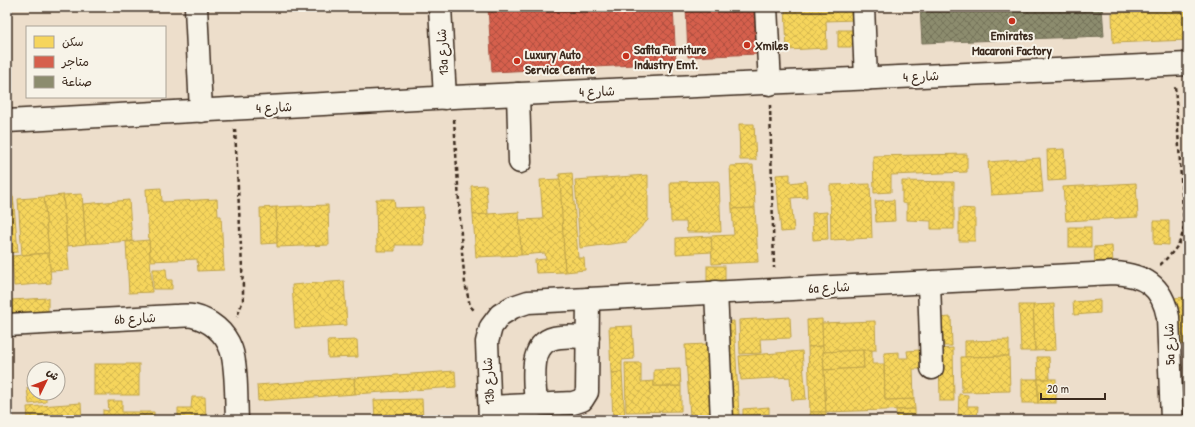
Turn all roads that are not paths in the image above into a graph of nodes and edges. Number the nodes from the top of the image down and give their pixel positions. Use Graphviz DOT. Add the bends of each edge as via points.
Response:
graph roads {
  1 [pos="196,7"];
  2 [pos="440,7"];
  3 [pos="766,7"];
  4 [pos="863,7"];
  5 [pos="1181,64"];
  6 [pos="866,79"];
  7 [pos="770,84"];
  8 [pos="518,94"];
  9 [pos="449,97"];
  10 [pos="201,111"];
  11 [pos="7,121"];
  12 [pos="520,162"];
  13 [pos="929,283"];
  14 [pos="716,292"];
  15 [pos="588,299"];
  16 [pos="1168,317"];
  17 [pos="7,325"];
  18 [pos="489,335"];
  19 [pos="588,337"];
  20 [pos="932,368"];
  21 [pos="536,405"];
  22 [pos="490,413"];
  23 [pos="237,420"];
  24 [pos="722,420"];
  25 [pos="1172,420"];
  1 -- 10 [label="street"];
  2 -- 9 [label="street, 13a شارع"];
  3 -- 7 [label="street"];
  4 -- 6 [label="street"];
  5 -- 6 [label="street, شارع 4"];
  6 -- 7 [label="street, شارع 4"];
  7 -- 8 [label="street, شارع 4"];
  8 -- 9 [label="street, شارع 4"];
  8 -- 12 [label="street"];
  9 -- 10 [label="street, شارع 4"];
  10 -- 11 [label="street, شارع 4"];
  13 -- 14 [label="street, 6a شارع"];
  13 -- 16 [label="street, 6a شارع" via="1129,274 1144,280 1156,290 1165,303"];
  13 -- 20 [label="street"];
  14 -- 15 [label="street, 6a شارع"];
  14 -- 24 [label="street"];
  15 -- 18 [label="street, 6a شارع" via="528,302 513,307 500,315"];
  15 -- 19 [label="street"];
  16 -- 25 [label="street, 5a شارع"];
  17 -- 23 [label="street, 6b شارع" via="192,316 209,322 222,333 231,349"];
  18 -- 22 [label="street, 13b شارع"];
  19 -- 21 [label="street" via="559,337 541,347 534,363"];
  19 -- 21 [label="street" via="587,392 582,400 573,403"];
  21 -- 22 [label="street"];
}
